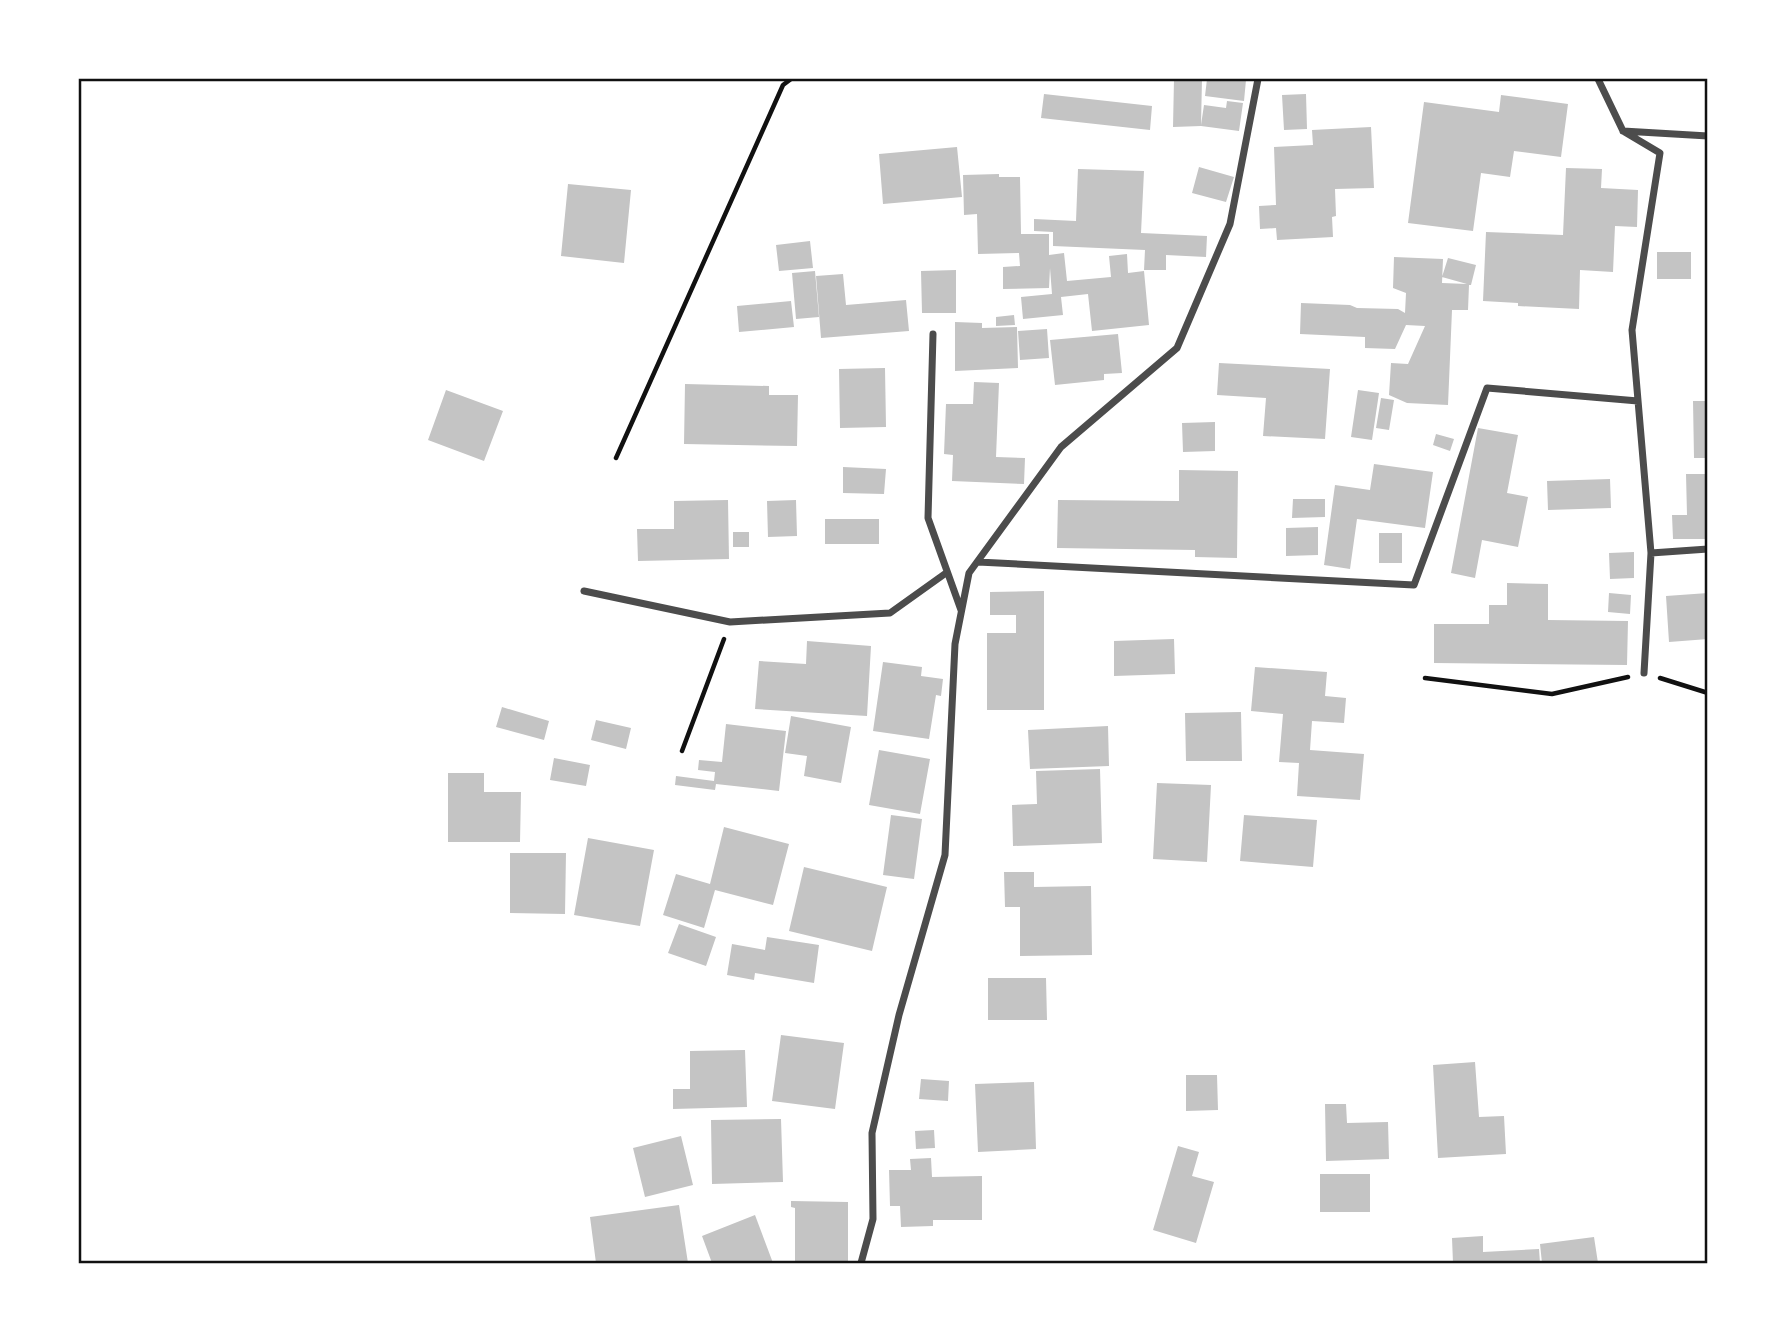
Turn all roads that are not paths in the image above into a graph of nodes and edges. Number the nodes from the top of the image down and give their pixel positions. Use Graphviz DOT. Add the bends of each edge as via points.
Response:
graph roads {
  1 [pos="1258,79"];
  2 [pos="1598,79"];
  3 [pos="1623,131"];
  4 [pos="1708,136"];
  5 [pos="933,334"];
  6 [pos="1638,401"];
  7 [pos="1708,549"];
  8 [pos="1650,553"];
  9 [pos="978,562"];
  10 [pos="946,573"];
  11 [pos="584,591"];
  12 [pos="962,611"];
  13 [pos="1644,673"];
  14 [pos="861,1263"];
  1 -- 9 [label="street" via="1230,224 1177,348 1061,447"];
  2 -- 3 [label="street"];
  3 -- 4 [label="street"];
  3 -- 6 [label="street" via="1660,153 1632,330"];
  5 -- 10 [label="street" via="928,518"];
  6 -- 8 [label="street"];
  6 -- 9 [label="street" via="1487,388 1414,585"];
  7 -- 8 [label="street"];
  8 -- 13 [label="street"];
  9 -- 12 [label="street" via="969,573"];
  10 -- 11 [label="street" via="890,613 730,622"];
  10 -- 12 [label="street"];
  12 -- 14 [label="street" via="955,644 945,855 899,1015 872,1133 873,1219"];
}
